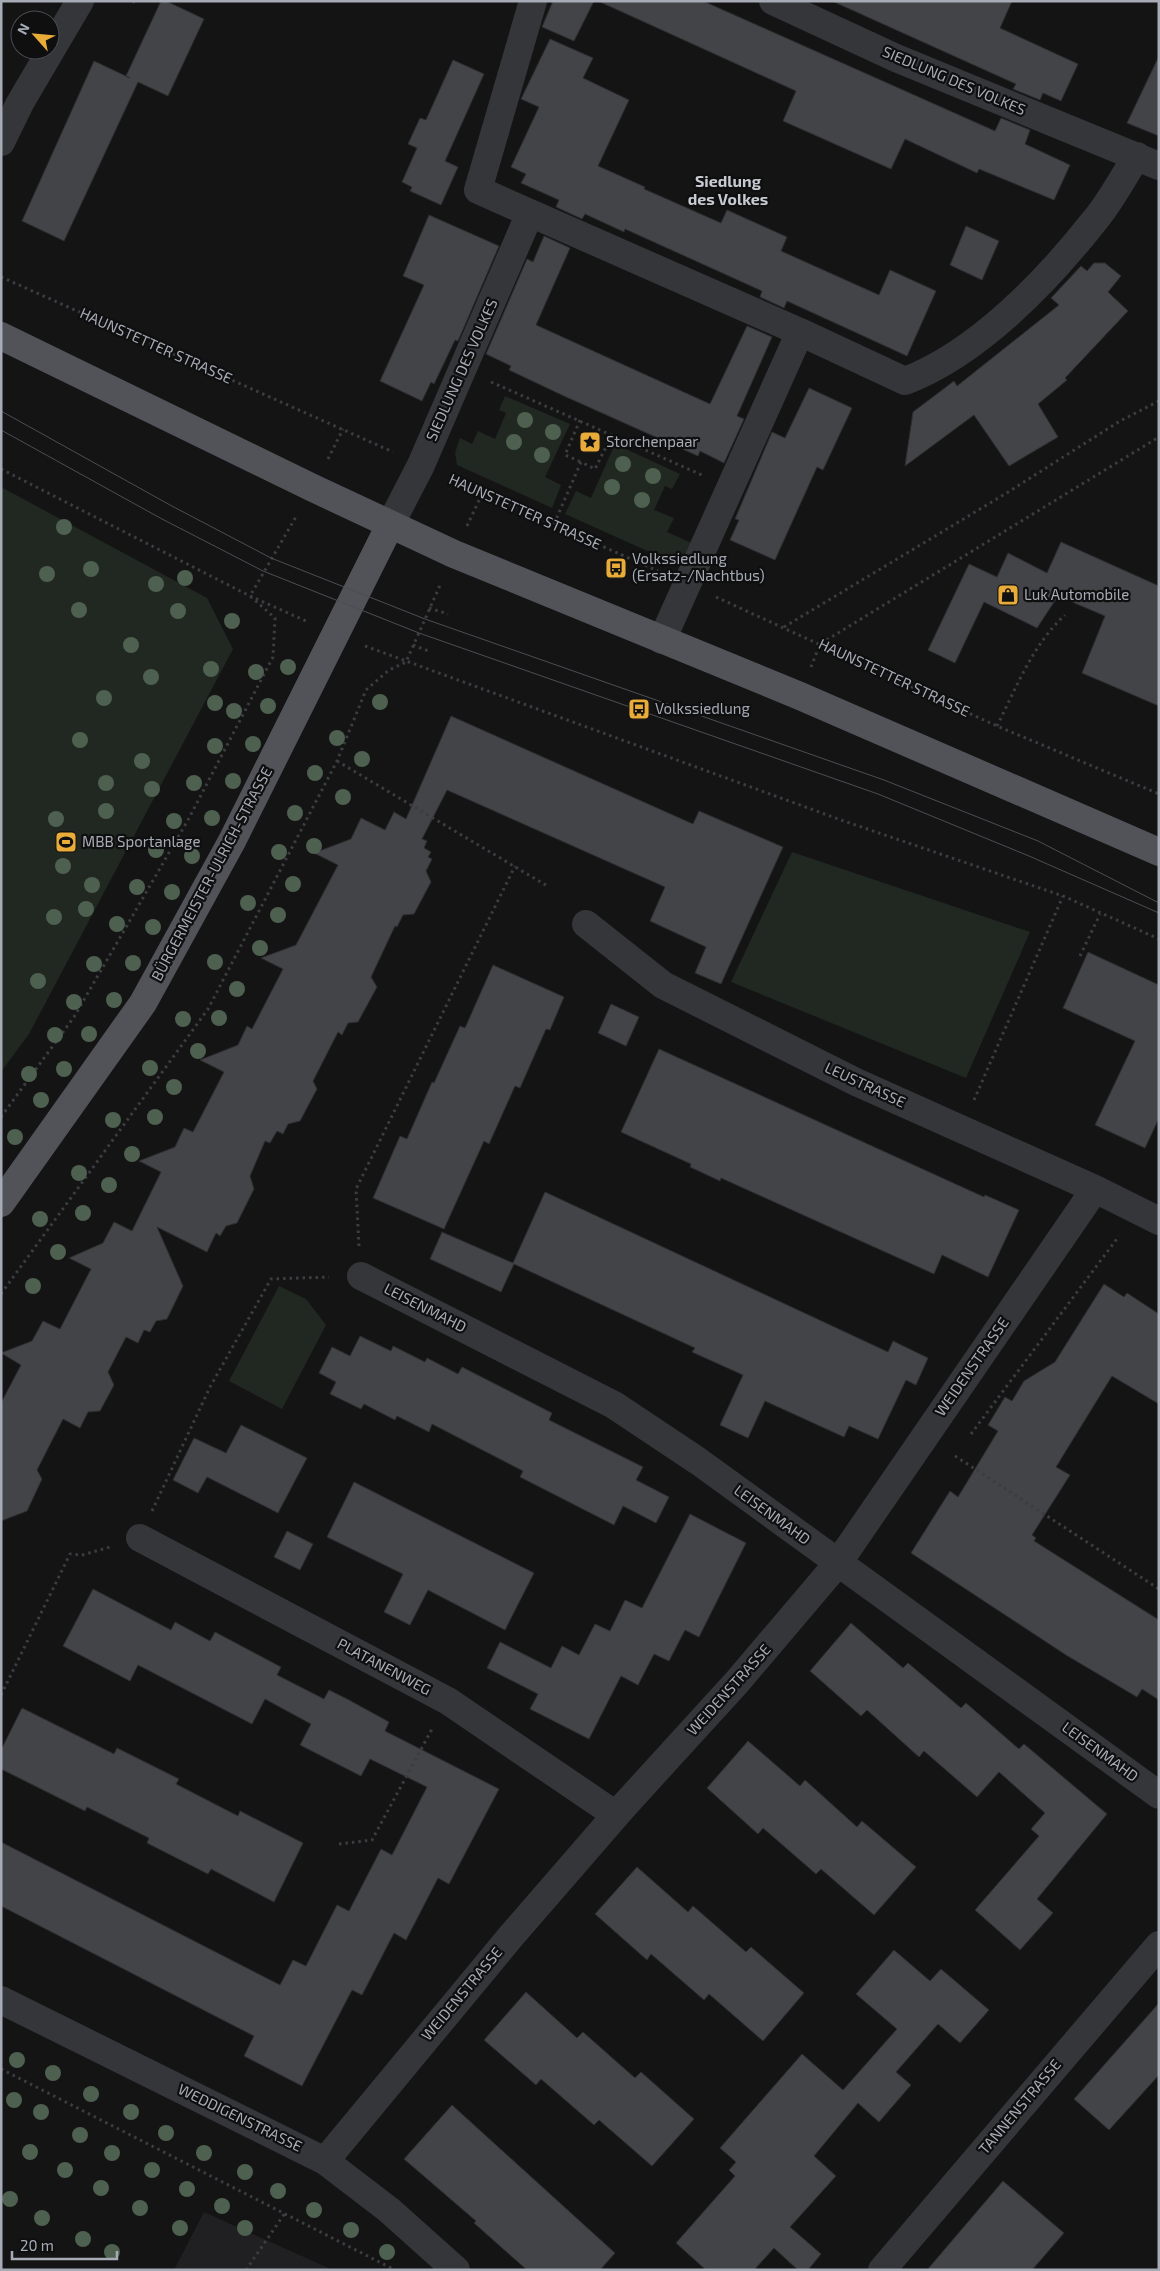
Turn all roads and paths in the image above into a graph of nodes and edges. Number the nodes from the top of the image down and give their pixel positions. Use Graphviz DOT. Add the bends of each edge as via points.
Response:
graph roads {
  1 [pos="80,1"];
  2 [pos="533,1"];
  3 [pos="773,1"];
  4 [pos="1,142"];
  5 [pos="1148,161"];
  6 [pos="530,213"];
  7 [pos="1,277"];
  8 [pos="800,332"];
  9 [pos="1,336"];
  10 [pos="462,370"];
  11 [pos="1159,401"];
  12 [pos="580,420"];
  13 [pos="612,435"];
  14 [pos="1159,437"];
  15 [pos="581,462"];
  16 [pos="421,465"];
  17 [pos="1,469"];
  18 [pos="730,488"];
  19 [pos="554,524"];
  20 [pos="390,525"];
  21 [pos="622,555"];
  22 [pos="616,568"];
  23 [pos="688,584"];
  24 [pos="250,596"];
  25 [pos="429,608"];
  26 [pos="448,614"];
  27 [pos="1065,615"];
  28 [pos="784,627"];
  29 [pos="335,634"];
  30 [pos="662,640"];
  31 [pos="820,644"];
  32 [pos="413,645"];
  33 [pos="431,652"];
  34 [pos="406,662"];
  35 [pos="800,696"];
  36 [pos="997,726"];
  37 [pos="337,761"];
  38 [pos="1159,794"];
  39 [pos="1159,852"];
  40 [pos="515,866"];
  41 [pos="549,887"];
  42 [pos="1063,896"];
  43 [pos="1100,914"];
  44 [pos="586,924"];
  45 [pos="1159,939"];
  46 [pos="1080,956"];
  47 [pos="1,1117"];
  48 [pos="962,1128"];
  49 [pos="1095,1189"];
  50 [pos="1,1203"];
  51 [pos="1148,1216"];
  52 [pos="361,1276"];
  53 [pos="1,1294"];
  54 [pos="971,1434"];
  55 [pos="955,1456"];
  56 [pos="140,1538"];
  57 [pos="838,1563"];
  58 [pos="1159,1589"];
  59 [pos="1,1695"];
  60 [pos="448,1700"];
  61 [pos="1159,1795"];
  62 [pos="616,1815"];
  63 [pos="339,1844"];
  64 [pos="1159,1945"];
  65 [pos="1,2000"];
  66 [pos="1,2068"];
  67 [pos="325,2161"];
  68 [pos="285,2213"];
  69 [pos="246,2270"];
  70 [pos="395,2270"];
  71 [pos="456,2270"];
  72 [pos="882,2270"];
  1 -- 4 [label="street"];
  2 -- 6 [label="street, SIEDLUNG DES VOLKES" via="478,190"];
  3 -- 5 [label="street, SIEDLUNG DES VOLKES" via="896,58"];
  5 -- 8 [label="street, SIEDLUNG DES VOLKES" via="1049,274 989,329 930,371 905,381"];
  6 -- 8 [label="street, SIEDLUNG DES VOLKES"];
  6 -- 10 [label="street, SIEDLUNG DES VOLKES"];
  7 -- 16 [label="path, HAUNSTETTER STRASSE"];
  8 -- 18 [label="street"];
  9 -- 20 [label="main road"];
  10 -- 12 [label="path"];
  10 -- 16 [label="street, SIEDLUNG DES VOLKES"];
  11 -- 28 [label="path" via="1120,421"];
  12 -- 13 [label="path"];
  12 -- 15 [label="path" via="564,455"];
  13 -- 15 [label="path" via="596,469"];
  13 -- 18 [label="path"];
  14 -- 31 [label="path"];
  15 -- 19 [label="path"];
  16 -- 19 [label="path, HAUNSTETTER STRASSE"];
  16 -- 20 [label="street, SIEDLUNG DES VOLKES"];
  17 -- 24 [label="path"];
  18 -- 23 [label="street"];
  19 -- 21 [label="path, HAUNSTETTER STRASSE"];
  20 -- 29 [label="main road, BÜRGERMEISTER-ULRICH-STRASSE"];
  20 -- 30 [label="main road"];
  21 -- 22 [label="path"];
  21 -- 23 [label="path, HAUNSTETTER STRASSE"];
  23 -- 28 [label="path, HAUNSTETTER STRASSE"];
  23 -- 30 [label="street"];
  24 -- 29 [label="path"];
  24 -- 47 [label="path" via="275,618 274,658 188,820 74,1017"];
  25 -- 26 [label="path"];
  27 -- 36 [label="path" via="1053,626 1030,660"];
  28 -- 31 [label="path, HAUNSTETTER STRASSE"];
  29 -- 34 [label="path"];
  29 -- 50 [label="main road, BÜRGERMEISTER-ULRICH-STRASSE" via="232,841 143,1002"];
  30 -- 35 [label="main road"];
  31 -- 35 [label="path"];
  31 -- 36 [label="path, HAUNSTETTER STRASSE"];
  32 -- 33 [label="path"];
  34 -- 37 [label="path" via="389,670 366,690"];
  34 -- 42 [label="path" via="841,820"];
  35 -- 39 [label="main road"];
  36 -- 38 [label="path, HAUNSTETTER STRASSE"];
  37 -- 40 [label="path"];
  37 -- 53 [label="path" via="208,1009"];
  40 -- 41 [label="path"];
  40 -- 52 [label="path" via="356,1189"];
  42 -- 43 [label="path"];
  42 -- 48 [label="path"];
  43 -- 45 [label="path"];
  43 -- 46 [label="path"];
  44 -- 48 [label="street, LEUSTRASSE" via="664,985 856,1082"];
  48 -- 49 [label="street, LEUSTRASSE"];
  49 -- 51 [label="street, LEUSTRASSE"];
  49 -- 57 [label="street, WEIDENSTRASSE"];
  51 -- 54 [label="path"];
  52 -- 56 [label="path" via="271,1279 210,1387"];
  52 -- 57 [label="street, LEISENMAHD" via="614,1405 698,1461"];
  55 -- 58 [label="path"];
  56 -- 59 [label="path" via="82,1555 70,1554"];
  56 -- 60 [label="street, PLATANENWEG"];
  57 -- 61 [label="street, LEISENMAHD"];
  57 -- 62 [label="street, WEIDENSTRASSE" via="737,1682"];
  60 -- 62 [label="street, PLATANENWEG"];
  60 -- 63 [label="path" via="372,1840"];
  62 -- 67 [label="street, WEIDENSTRASSE"];
  64 -- 72 [label="street, TANNENSTRASSE"];
  65 -- 67 [label="street, WEDDIGENSTRASSE"];
  66 -- 68 [label="path"];
  67 -- 71 [label="street, WEDDIGENSTRASSE" via="389,2210"];
  68 -- 69 [label="path"];
  68 -- 70 [label="path"];
}
